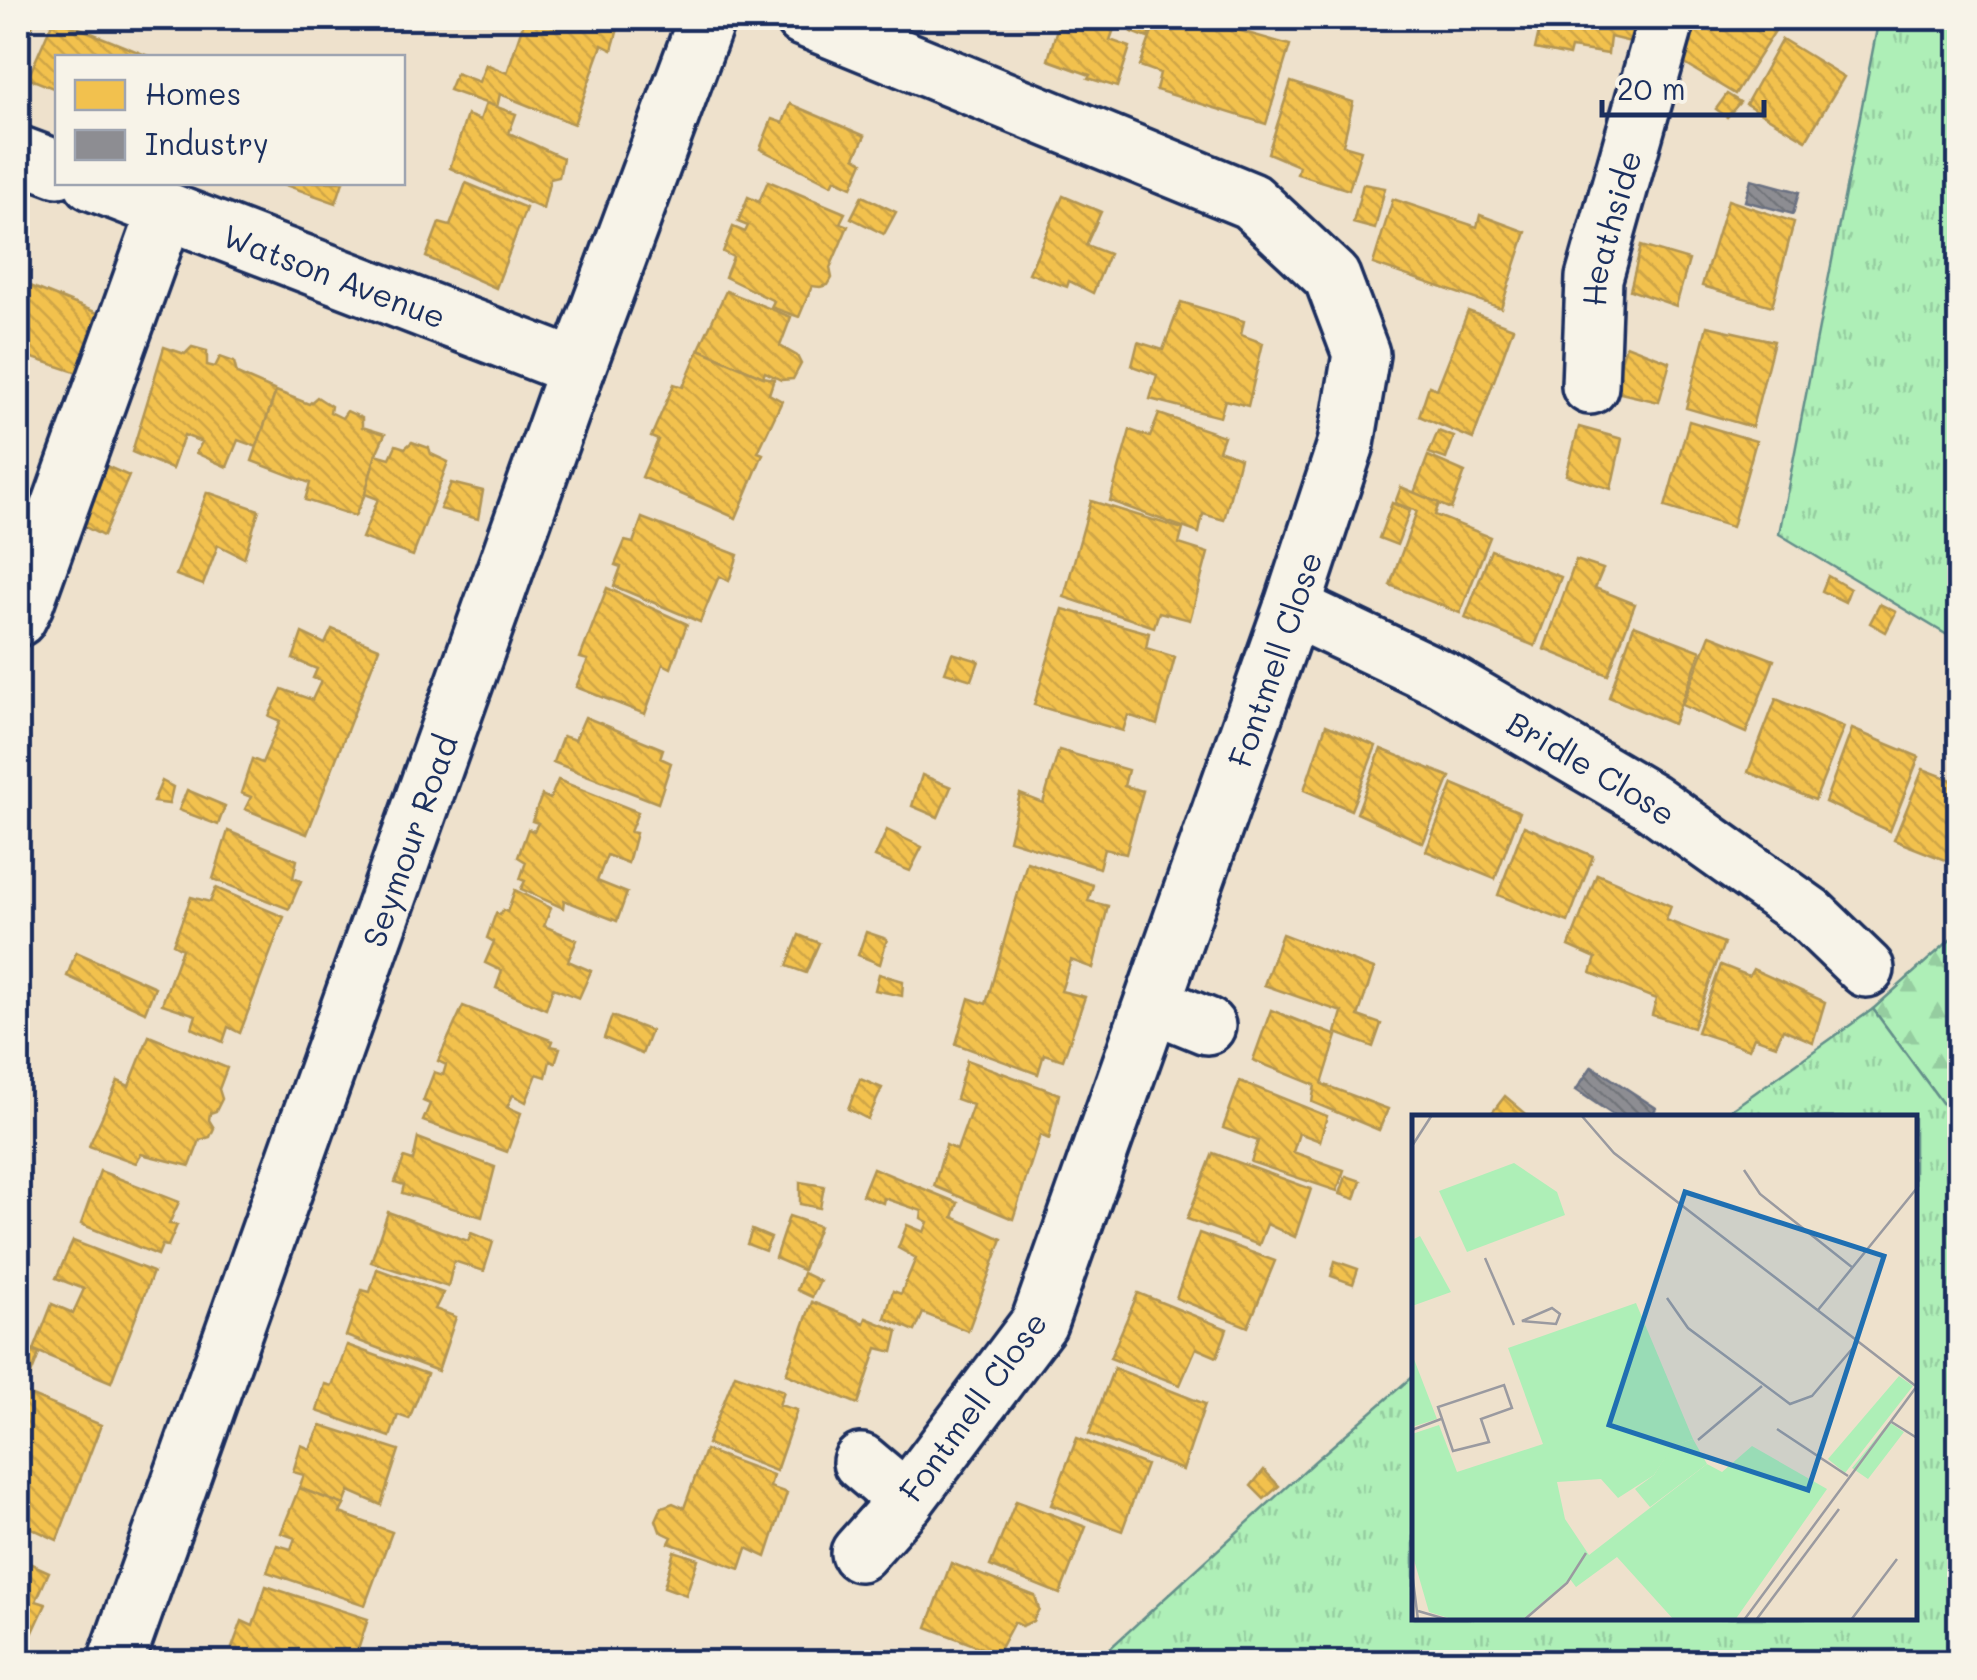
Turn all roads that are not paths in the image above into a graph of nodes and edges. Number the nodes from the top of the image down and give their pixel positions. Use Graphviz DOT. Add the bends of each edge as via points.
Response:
graph roads {
  1 [pos="707,18"];
  2 [pos="803,18"];
  3 [pos="1667,18"];
  4 [pos="18,154"];
  5 [pos="55,168"];
  6 [pos="100,185"];
  7 [pos="166,211"];
  8 [pos="577,368"];
  9 [pos="1590,386"];
  10 [pos="1292,608"];
  11 [pos="18,618"];
  12 [pos="1866,968"];
  13 [pos="1153,1004"];
  14 [pos="1207,1026"];
  15 [pos="861,1462"];
  16 [pos="906,1500"];
  17 [pos="859,1553"];
  18 [pos="116,1662"];
  1 -- 8 [label="street, Seymour Road"];
  2 -- 10 [label="street, Fontmell Close" via="1251,200 1332,277 1361,354 1346,444"];
  3 -- 9 [label="street, Heathside" via="1594,278"];
  4 -- 5 [label="street"];
  6 -- 7 [label="street, Watson Avenue"];
  7 -- 8 [label="street, Watson Avenue"];
  7 -- 11 [label="street"];
  8 -- 18 [label="street, Seymour Road"];
  10 -- 12 [label="street, Bridle Close" via="1444,680 1650,800 1810,915"];
  10 -- 13 [label="street, Fontmell Close"];
  13 -- 14 [label="street"];
  13 -- 16 [label="street, Fontmell Close" via="1039,1323"];
  15 -- 16 [label="street"];
  16 -- 17 [label="street, Fontmell Close"];
}
